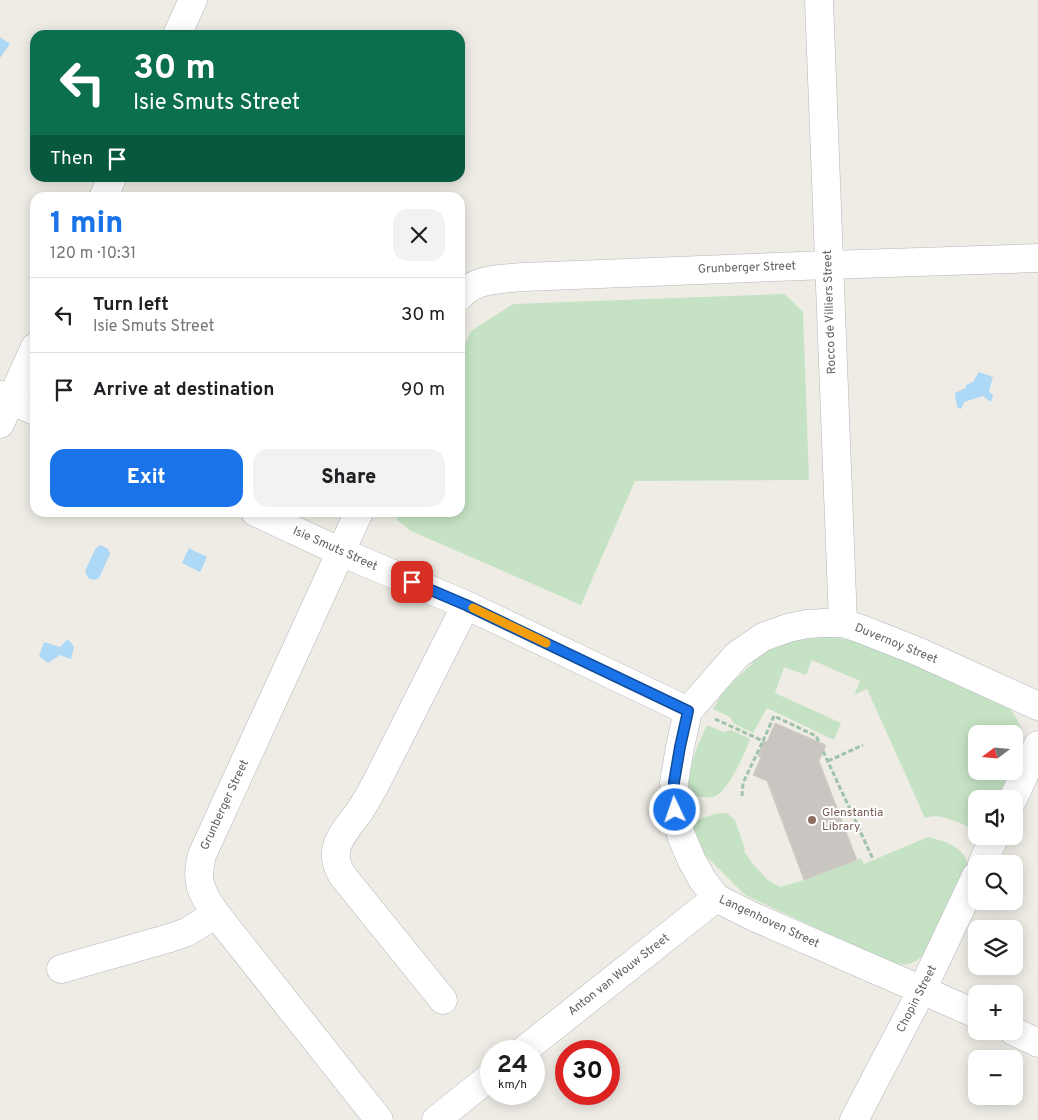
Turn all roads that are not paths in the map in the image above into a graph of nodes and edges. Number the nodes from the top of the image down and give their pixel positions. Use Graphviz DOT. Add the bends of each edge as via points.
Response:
graph roads {
  1 [pos="193,0"];
  2 [pos="818,0"];
  3 [pos="179,30"];
  4 [pos="1038,258"];
  5 [pos="828,265"];
  6 [pos="465,291"];
  7 [pos="30,357"];
  8 [pos="4,406"];
  9 [pos="30,410"];
  10 [pos="266,517"];
  11 [pos="357,517"];
  12 [pos="341,552"];
  13 [pos="466,605"];
  14 [pos="843,623"];
  15 [pos="1038,706"];
  16 [pos="699,714"];
  17 [pos="1038,745"];
  18 [pos="1017,790"];
  19 [pos="968,893"];
  20 [pos="716,898"];
  21 [pos="216,914"];
  22 [pos="61,969"];
  23 [pos="922,990"];
  24 [pos="443,1000"];
  25 [pos="968,1010"];
  26 [pos="1023,1036"];
  27 [pos="537,1040"];
  28 [pos="1038,1043"];
  29 [pos="480,1085"];
  30 [pos="379,1120"];
  31 [pos="436,1120"];
  32 [pos="854,1120"];
  1 -- 3 [label="street"];
  2 -- 5 [label="street, Rocco de Villiers Street"];
  4 -- 5 [label="street, Grunberger Street"];
  5 -- 6 [label="street, Grunberger Street" via="524,277 491,280"];
  5 -- 14 [label="street, Rocco de Villiers Street"];
  7 -- 8 [label="street"];
  8 -- 9 [label="street"];
  10 -- 12 [label="street, Isie Smuts Street"];
  11 -- 12 [label="street, Grunberger Street"];
  12 -- 13 [label="street, Isie Smuts Street"];
  12 -- 21 [label="street, Grunberger Street" via="202,855 199,867 201,889"];
  13 -- 16 [label="street, Isie Smuts Street"];
  13 -- 24 [label="street" via="375,785 343,834 336,852 342,875"];
  14 -- 15 [label="street, Duvernoy Street" via="917,650"];
  14 -- 16 [label="street, Duvernoy Street" via="807,624 763,637 737,655"];
  16 -- 20 [label="street, Langenhoven Street" via="680,747 674,782 675,810 691,860"];
  17 -- 18 [label="street"];
  19 -- 23 [label="street, Chopin Street"];
  20 -- 23 [label="street, Langenhoven Street"];
  20 -- 27 [label="street, Anton van Wouw Street"];
  21 -- 22 [label="street" via="187,932"];
  21 -- 30 [label="street, Grunberger Street"];
  23 -- 25 [label="street, Langenhoven Street"];
  23 -- 32 [label="street, Chopin Street"];
  26 -- 28 [label="street"];
  29 -- 31 [label="street"];
}
